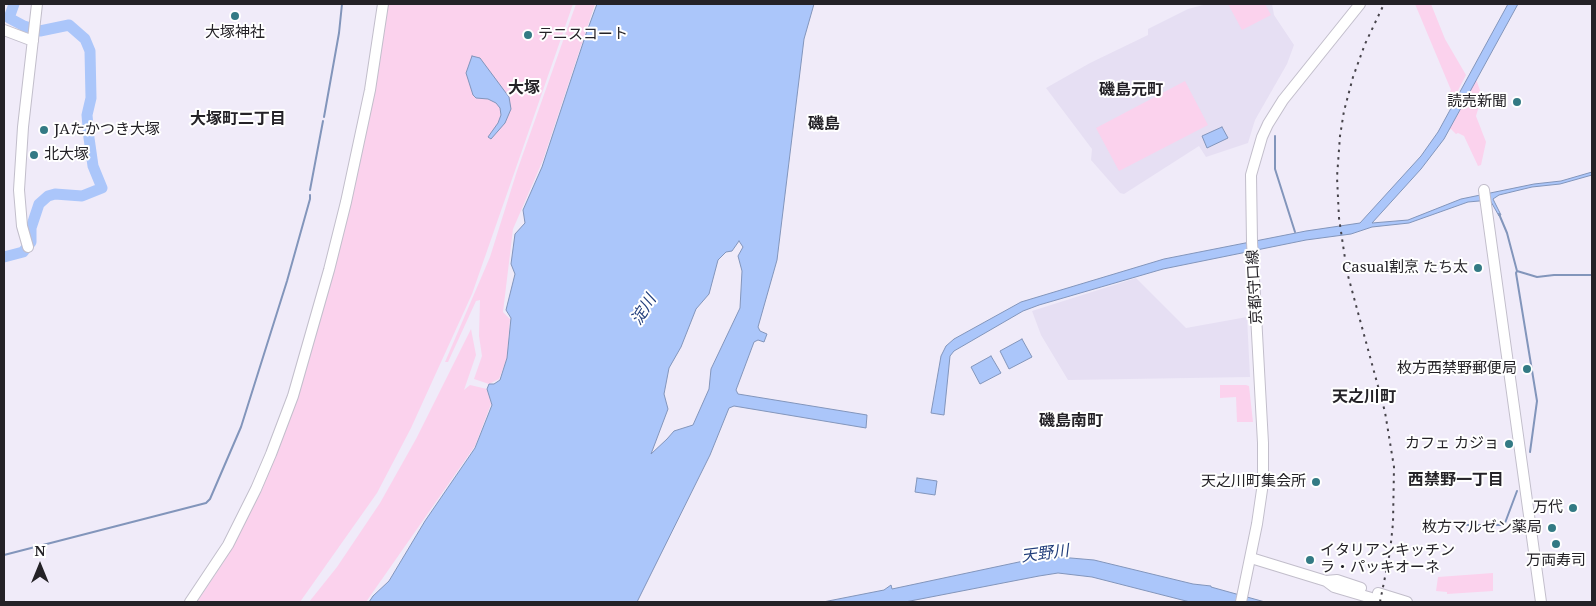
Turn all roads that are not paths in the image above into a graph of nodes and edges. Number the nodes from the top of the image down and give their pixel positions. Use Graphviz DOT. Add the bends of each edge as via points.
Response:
graph roads {
  1 [pos="37,4"];
  2 [pos="383,4"];
  3 [pos="1360,4"];
  4 [pos="4,30"];
  5 [pos="33,41"];
  6 [pos="1484,190"];
  7 [pos="28,247"];
  8 [pos="1250,558"];
  9 [pos="1326,580"];
  10 [pos="190,602"];
  11 [pos="1241,602"];
  12 [pos="1385,602"];
  13 [pos="1407,602"];
  14 [pos="1541,602"];
  1 -- 5 [label="street"];
  2 -- 10 [label="street" via="370,90 348,194 293,396 272,454 228,545"];
  3 -- 8 [label="street, 京都守口線" via="1283,100 1262,137 1251,175 1263,483"];
  4 -- 5 [label="street"];
  5 -- 7 [label="street" via="19,190 22,226"];
  6 -- 14 [label="street"];
  8 -- 9 [label="street"];
  8 -- 11 [label="street, 京都守口線"];
  9 -- 12 [label="street" via="1334,587"];
  9 -- 13 [label="street" via="1337,580"];
}
